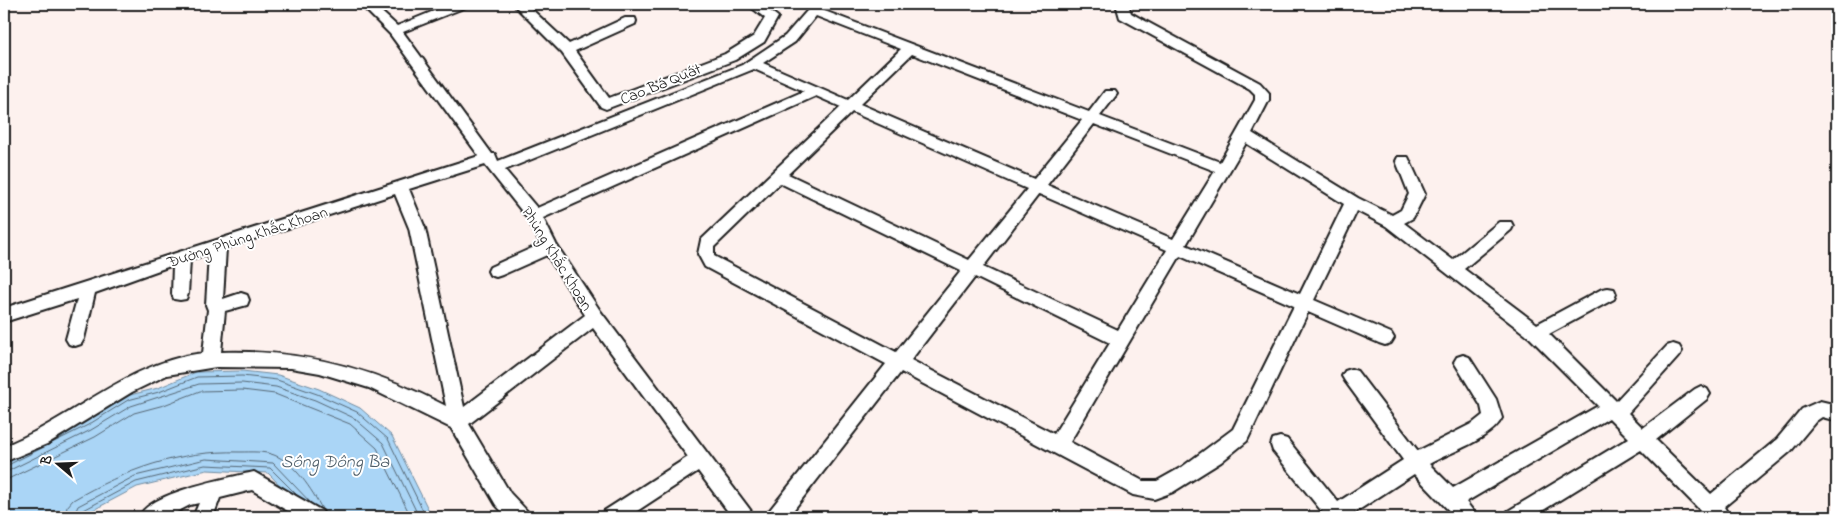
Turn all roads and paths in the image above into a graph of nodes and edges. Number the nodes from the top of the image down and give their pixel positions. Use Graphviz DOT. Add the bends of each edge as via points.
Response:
graph roads {
  1 [pos="366,4"];
  2 [pos="462,4"];
  3 [pos="519,4"];
  4 [pos="753,4"];
  5 [pos="1122,4"];
  6 [pos="817,8"];
  7 [pos="630,21"];
  8 [pos="394,31"];
  9 [pos="910,48"];
  10 [pos="567,50"];
  11 [pos="754,64"];
  12 [pos="816,91"];
  13 [pos="1110,94"];
  14 [pos="850,106"];
  15 [pos="1092,118"];
  16 [pos="1244,135"];
  17 [pos="1403,161"];
  18 [pos="492,163"];
  19 [pos="1224,169"];
  20 [pos="777,175"];
  21 [pos="400,187"];
  22 [pos="1037,187"];
  23 [pos="1353,202"];
  24 [pos="534,216"];
  25 [pos="1392,222"];
  26 [pos="1505,226"];
  27 [pos="218,246"];
  28 [pos="550,247"];
  29 [pos="1177,248"];
  30 [pos="182,256"];
  31 [pos="972,269"];
  32 [pos="1452,270"];
  33 [pos="496,271"];
  34 [pos="88,290"];
  35 [pos="180,294"];
  36 [pos="1608,294"];
  37 [pos="241,300"];
  38 [pos="1303,302"];
  39 [pos="217,307"];
  40 [pos="4,315"];
  41 [pos="595,317"];
  42 [pos="1536,333"];
  43 [pos="1385,338"];
  44 [pos="75,339"];
  45 [pos="1121,340"];
  46 [pos="1672,351"];
  47 [pos="212,360"];
  48 [pos="900,361"];
  49 [pos="1463,362"];
  50 [pos="1352,376"];
  51 [pos="1702,394"];
  52 [pos="1614,410"];
  53 [pos="1837,413"];
  54 [pos="458,422"];
  55 [pos="1644,439"];
  56 [pos="1058,445"];
  57 [pos="1280,445"];
  58 [pos="4,454"];
  59 [pos="699,460"];
  60 [pos="1416,463"];
  61 [pos="213,491"];
  62 [pos="1451,500"];
  63 [pos="1714,514"];
  64 [pos="1334,516"];
  65 [pos="149,517"];
  66 [pos="203,517"];
  67 [pos="315,517"];
  68 [pos="520,517"];
  69 [pos="611,517"];
  70 [pos="744,517"];
  71 [pos="776,517"];
  72 [pos="1468,517"];
  73 [pos="1515,517"];
  1 -- 8 [label="street, Phùng Khắc Khoan"];
  2 -- 8 [label="street"];
  3 -- 10 [label="street"];
  4 -- 10 [label="street" via="772,17 759,40 730,57 606,104"];
  5 -- 16 [label="street" via="1125,15 1259,90 1262,100"];
  6 -- 9 [label="street"];
  6 -- 11 [label="street, Cao Bá Quát" via="790,39"];
  7 -- 10 [label="street"];
  8 -- 18 [label="street, Phùng Khắc Khoan"];
  9 -- 14 [label="street"];
  9 -- 15 [label="street"];
  11 -- 12 [label="street"];
  11 -- 18 [label="street, Cao Bá Quát"];
  12 -- 14 [label="street"];
  12 -- 24 [label="street"];
  13 -- 15 [label="street"];
  14 -- 20 [label="street"];
  14 -- 22 [label="street"];
  15 -- 19 [label="street"];
  15 -- 22 [label="street"];
  16 -- 19 [label="street"];
  16 -- 23 [label="street"];
  17 -- 25 [label="street" via="1417,194 1408,214"];
  18 -- 21 [label="street, Đường Phùng Khắc Khoan"];
  18 -- 24 [label="street, Phùng Khắc Khoan"];
  19 -- 29 [label="street"];
  20 -- 31 [label="street"];
  20 -- 48 [label="street" via="707,244 707,259 711,264"];
  21 -- 27 [label="street, Đường Phùng Khắc Khoan"];
  21 -- 54 [label="street" via="417,228"];
  22 -- 29 [label="street"];
  22 -- 31 [label="street"];
  23 -- 25 [label="street"];
  23 -- 38 [label="street"];
  24 -- 28 [label="street, Phùng Khắc Khoan"];
  25 -- 32 [label="street"];
  26 -- 32 [label="street"];
  27 -- 30 [label="street, Đường Phùng Khắc Khoan"];
  27 -- 39 [label="street" via="214,305"];
  28 -- 33 [label="street"];
  28 -- 41 [label="street, Phùng Khắc Khoan"];
  29 -- 38 [label="street"];
  29 -- 45 [label="street"];
  30 -- 34 [label="street, Đường Phùng Khắc Khoan"];
  30 -- 35 [label="street"];
  31 -- 45 [label="street"];
  31 -- 48 [label="street"];
  32 -- 42 [label="street"];
  34 -- 40 [label="street, Đường Phùng Khắc Khoan"];
  34 -- 44 [label="street"];
  36 -- 42 [label="street"];
  37 -- 39 [label="street"];
  38 -- 43 [label="street"];
  38 -- 56 [label="street" via="1240,435 1227,448 1167,485 1150,491 1140,489"];
  39 -- 47 [label="street"];
  41 -- 54 [label="street"];
  41 -- 59 [label="street, Phùng Khắc Khoan"];
  42 -- 52 [label="street"];
  45 -- 56 [label="street"];
  46 -- 52 [label="street"];
  47 -- 54 [label="street" via="286,359 332,367 388,386"];
  47 -- 58 [label="street" via="187,361 152,374 51,432"];
  48 -- 56 [label="street"];
  48 -- 71 [label="street"];
  49 -- 60 [label="street" via="1490,404 1492,418 1480,429"];
  50 -- 60 [label="street"];
  51 -- 55 [label="street"];
  52 -- 55 [label="street"];
  52 -- 62 [label="street"];
  53 -- 63 [label="street" via="1820,409 1809,415 1784,445"];
  54 -- 68 [label="street" via="503,499"];
  55 -- 63 [label="street"];
  55 -- 73 [label="street"];
  57 -- 64 [label="street"];
  59 -- 69 [label="street"];
  59 -- 70 [label="street, Phùng Khắc Khoan"];
  60 -- 62 [label="street"];
  60 -- 64 [label="street"];
  61 -- 65 [label="street" via="186,497"];
  61 -- 66 [label="street"];
  61 -- 67 [label="street" via="254,481"];
  62 -- 72 [label="street"];
}
